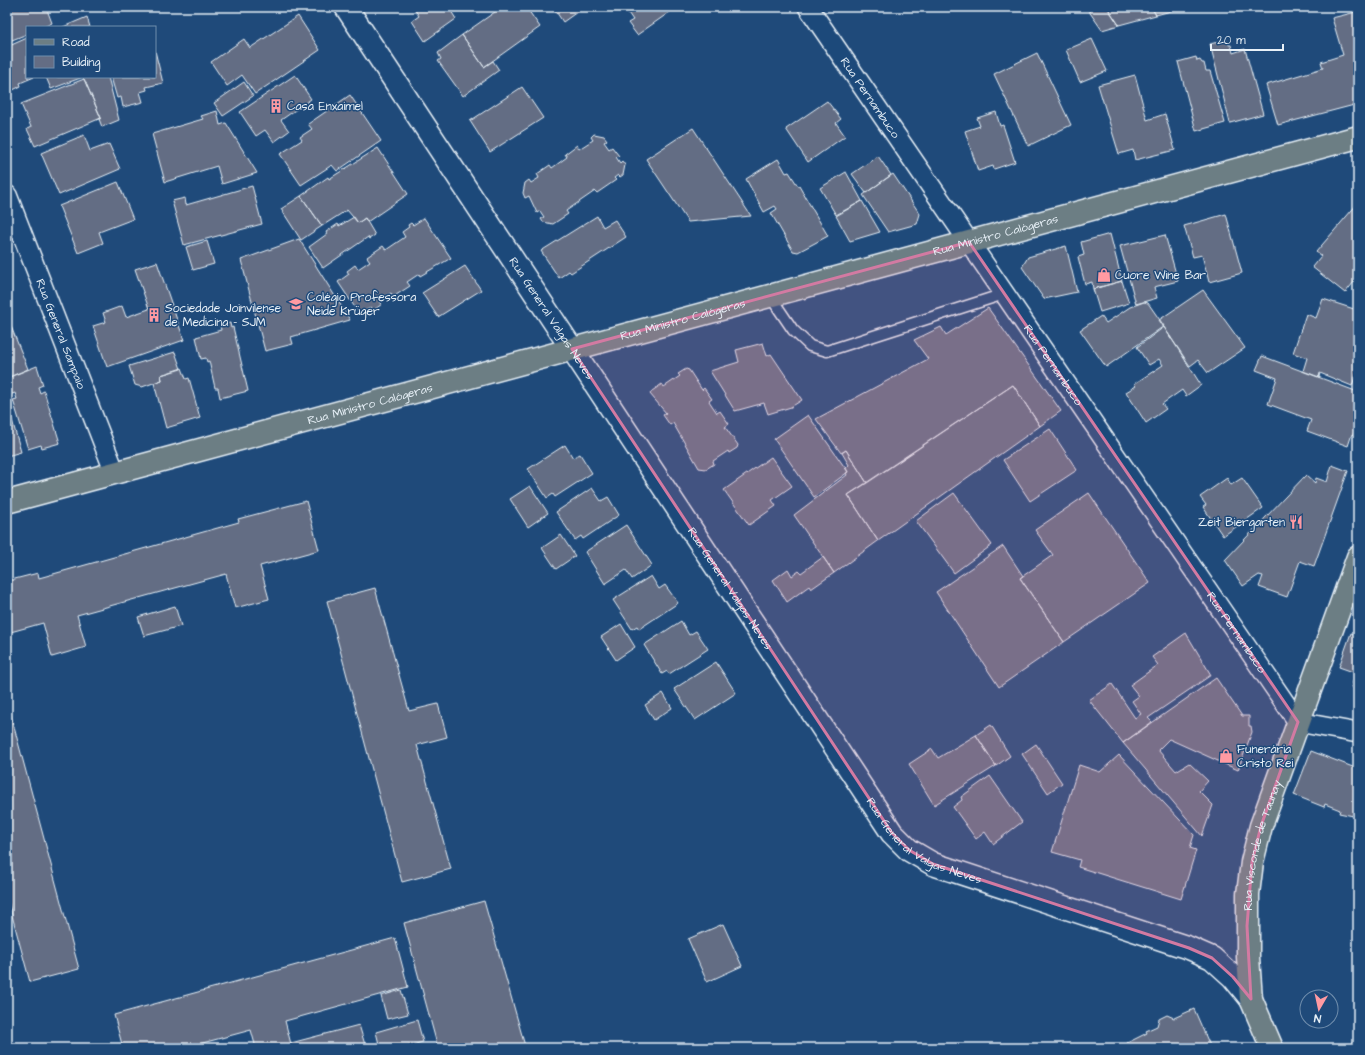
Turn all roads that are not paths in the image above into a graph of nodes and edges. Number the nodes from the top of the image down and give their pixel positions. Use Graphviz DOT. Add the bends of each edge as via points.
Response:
graph roads {
  1 [pos="346,7"];
  2 [pos="808,7"];
  3 [pos="1358,137"];
  4 [pos="7,195"];
  5 [pos="969,242"];
  6 [pos="1004,294"];
  7 [pos="770,296"];
  8 [pos="572,349"];
  9 [pos="115,473"];
  10 [pos="7,502"];
  11 [pos="1358,557"];
  12 [pos="1298,722"];
  13 [pos="1358,733"];
  14 [pos="1251,999"];
  15 [pos="1272,1048"];
  1 -- 8 [label="main road, Rua General Valgas Neves"];
  2 -- 5 [label="street, Rua Pernambuco"];
  3 -- 5 [label="main road, Rua Ministro Calógeras"];
  4 -- 9 [label="street, Rua General Sampaio"];
  5 -- 6 [label="street, Rua Pernambuco"];
  5 -- 7 [label="main road, Rua Ministro Calógeras"];
  6 -- 7 [label="lane" via="827,351 810,346 793,330"];
  6 -- 12 [label="street, Rua Pernambuco"];
  7 -- 8 [label="main road, Rua Ministro Calógeras"];
  8 -- 9 [label="main road, Rua Ministro Calógeras"];
  8 -- 14 [label="main road, Rua General Valgas Neves" via="892,834 909,850 932,864 1189,948 1212,958 1234,977"];
  9 -- 10 [label="main road, Rua Ministro Calógeras"];
  11 -- 12 [label="main road, Rua Visconde de Taunay"];
  12 -- 13 [label="street"];
  12 -- 14 [label="main road, Rua Visconde de Taunay" via="1261,826 1252,862 1247,926"];
  14 -- 15 [label="main road, Rua Visconde de Taunay"];
}
